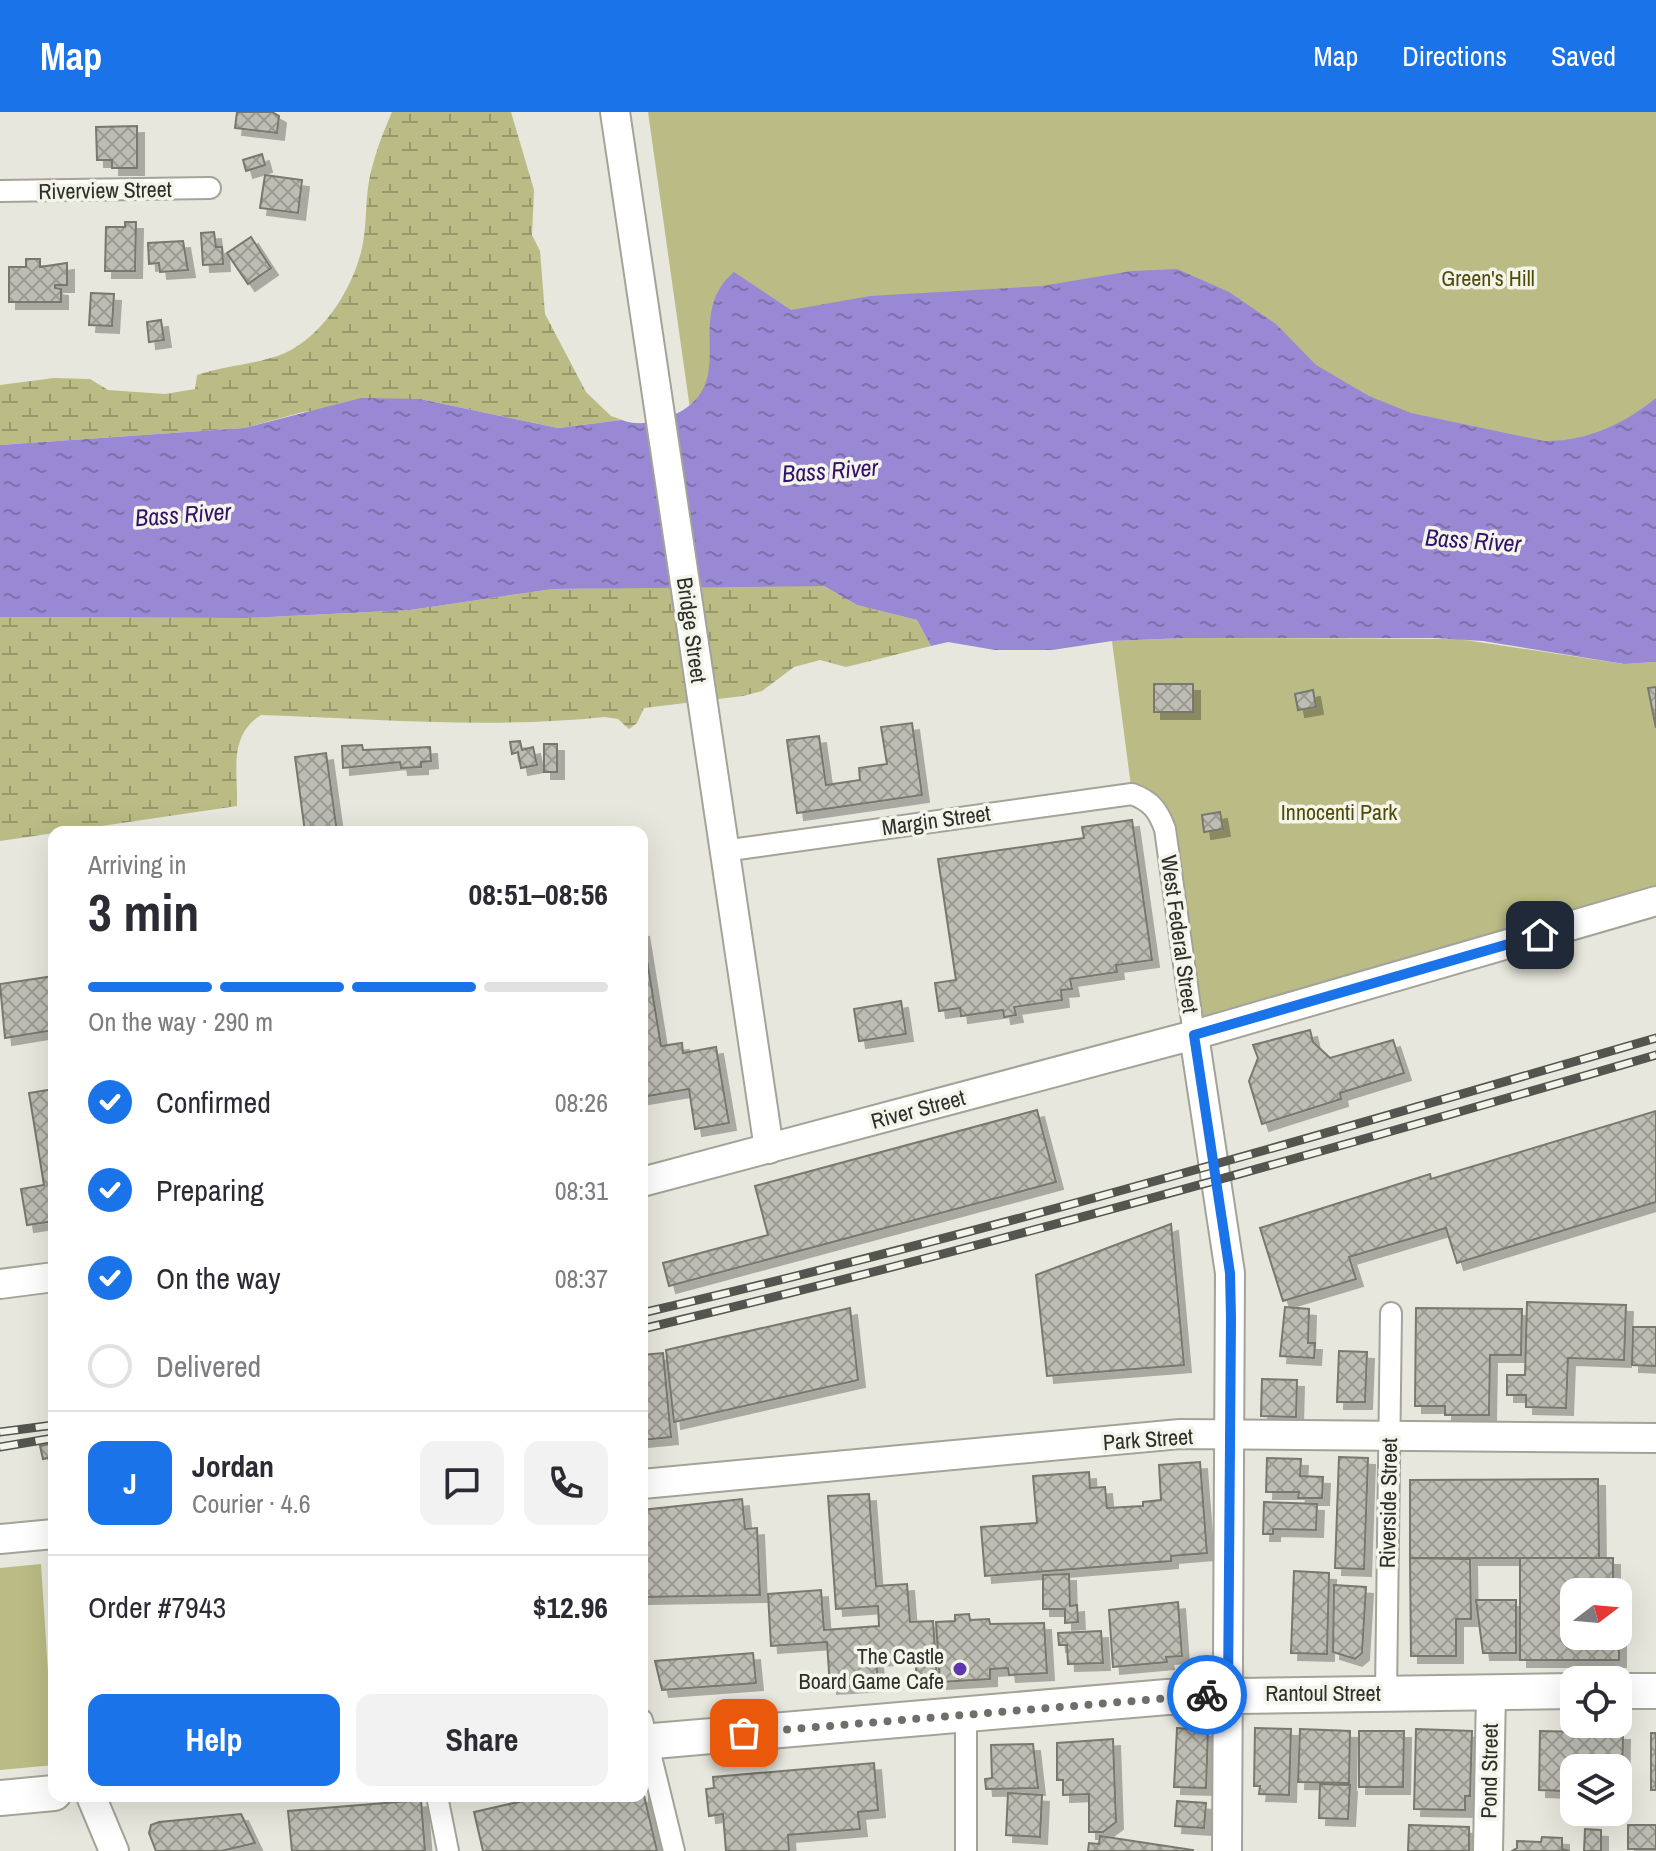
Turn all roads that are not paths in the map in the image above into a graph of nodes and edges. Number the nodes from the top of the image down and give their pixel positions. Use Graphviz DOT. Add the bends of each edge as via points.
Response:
graph roads {
  1 [pos="615,112"];
  2 [pos="210,188"];
  3 [pos="0,191"];
  4 [pos="1148,800"];
  5 [pos="723,851"];
  6 [pos="1656,901"];
  7 [pos="1194,1035"];
  8 [pos="769,1149"];
  9 [pos="648,1180"];
  10 [pos="48,1278"];
  11 [pos="0,1284"];
  12 [pos="1391,1313"];
  13 [pos="1229,1434"];
  14 [pos="1389,1438"];
  15 [pos="1656,1438"];
  16 [pos="648,1483"];
  17 [pos="48,1535"];
  18 [pos="0,1539"];
  19 [pos="1491,1691"];
  20 [pos="1560,1691"];
  21 [pos="1632,1691"];
  22 [pos="1656,1691"];
  23 [pos="1386,1693"];
  24 [pos="1228,1694"];
  25 [pos="966,1713"];
  26 [pos="648,1734"];
  27 [pos="648,1750"];
  28 [pos="48,1794"];
  29 [pos="0,1798"];
  30 [pos="94,1802"];
  31 [pos="438,1802"];
  32 [pos="114,1851"];
  33 [pos="448,1851"];
  34 [pos="674,1851"];
  35 [pos="966,1851"];
  36 [pos="1227,1851"];
  37 [pos="1488,1851"];
  1 -- 5 [label="main road, Bridge Street"];
  2 -- 3 [label="street, Riverview Street"];
  4 -- 5 [label="street, Margin Street" via="1117,794"];
  4 -- 7 [label="street, West Federal Street" via="1165,829"];
  5 -- 8 [label="main road, Bridge Street"];
  6 -- 7 [label="main road, River Street"];
  7 -- 8 [label="main road, River Street"];
  7 -- 13 [label="main road, West Federal Street" via="1230,1273"];
  8 -- 9 [label="main road, River Street"];
  10 -- 11 [label="main road"];
  12 -- 14 [label="street, Riverside Street"];
  13 -- 14 [label="main road, Park Street"];
  13 -- 16 [label="main road, Park Street" via="1180,1434"];
  13 -- 24 [label="main road, West Federal Street"];
  14 -- 15 [label="main road, Park Street"];
  14 -- 23 [label="street, Riverside Street"];
  17 -- 18 [label="main road"];
  19 -- 20 [label="highway, Rantoul Street"];
  19 -- 23 [label="highway, Rantoul Street"];
  19 -- 37 [label="main road, Pond Street"];
  21 -- 22 [label="highway"];
  23 -- 24 [label="highway, Rantoul Street"];
  24 -- 25 [label="highway, Rantoul Street"];
  24 -- 36 [label="main road, West Federal Street"];
  25 -- 26 [label="highway, Rantoul Street"];
  25 -- 35 [label="street"];
  27 -- 34 [label="street"];
  28 -- 29 [label="highway"];
  30 -- 32 [label="main road"];
  31 -- 33 [label="street"];
}
